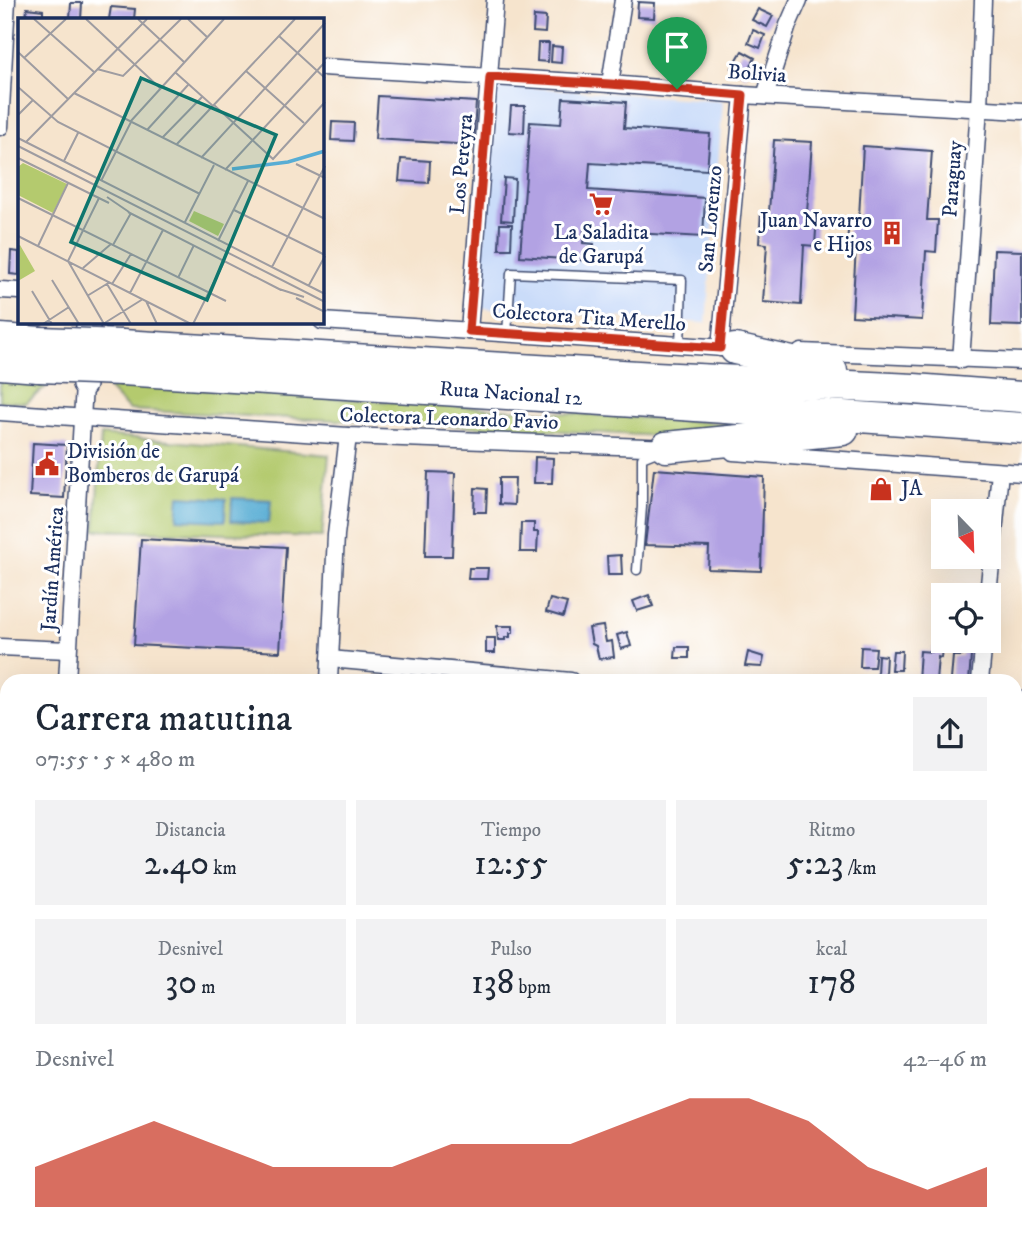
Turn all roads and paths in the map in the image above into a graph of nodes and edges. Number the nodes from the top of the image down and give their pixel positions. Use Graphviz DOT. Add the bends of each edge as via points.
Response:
graph roads {
  1 [pos="7,0"];
  2 [pos="495,0"];
  3 [pos="623,0"];
  4 [pos="799,0"];
  5 [pos="983,0"];
  6 [pos="8,50"];
  7 [pos="324,68"];
  8 [pos="490,77"];
  9 [pos="610,84"];
  10 [pos="743,95"];
  11 [pos="765,96"];
  12 [pos="979,108"];
  13 [pos="1022,111"];
  14 [pos="0,127"];
  15 [pos="0,290"];
  16 [pos="18,291"];
  17 [pos="324,321"];
  18 [pos="88,324"];
  19 [pos="469,331"];
  20 [pos="507,334"];
  21 [pos="0,338"];
  22 [pos="680,346"];
  23 [pos="728,349"];
  24 [pos="39,354"];
  25 [pos="122,357"];
  26 [pos="961,360"];
  27 [pos="1022,361"];
  28 [pos="0,364"];
  29 [pos="85,384"];
  30 [pos="914,389"];
  31 [pos="1022,397"];
  32 [pos="0,412"];
  33 [pos="84,418"];
  34 [pos="928,422"];
  35 [pos="1022,428"];
  36 [pos="348,436"];
  37 [pos="666,447"];
  38 [pos="1000,472"];
  39 [pos="1022,473"];
  40 [pos="637,570"];
  41 [pos="989,583"];
  42 [pos="0,646"];
  43 [pos="68,650"];
  44 [pos="983,653"];
  45 [pos="330,659"];
  46 [pos="66,674"];
  47 [pos="329,674"];
  48 [pos="494,674"];
  49 [pos="981,674"];
  1 -- 6 [label="street"];
  2 -- 8 [label="street, Los Pereyra"];
  3 -- 9 [label="street"];
  4 -- 11 [label="street"];
  5 -- 12 [label="street, Paraguay"];
  6 -- 14 [label="street"];
  7 -- 8 [label="street, Bolivia"];
  8 -- 9 [label="street, Bolivia"];
  8 -- 19 [label="street, Los Pereyra"];
  9 -- 10 [label="street, Bolivia"];
  10 -- 11 [label="street, Bolivia"];
  10 -- 23 [label="street, San Lorenzo"];
  11 -- 12 [label="street, Bolivia"];
  12 -- 13 [label="street, Bolivia"];
  12 -- 26 [label="street, Paraguay"];
  15 -- 16 [label="street"];
  17 -- 19 [label="street, Colectora Tita Merello"];
  18 -- 29 [label="street"];
  19 -- 20 [label="street, Colectora Tita Merello"];
  20 -- 22 [label="street, Colectora Tita Merello"];
  20 -- 22 [label="lane" via="511,273 682,280"];
  21 -- 24 [label="highway, Ruta Nacional 12"];
  22 -- 23 [label="street, Colectora Tita Merello"];
  23 -- 26 [label="street, Colectora Tita Merello"];
  23 -- 30 [label="highway"];
  24 -- 25 [label="highway, Ruta Nacional 12, bridge"];
  24 -- 28 [label="highway, Ruta Nacional 12"];
  25 -- 30 [label="highway, Ruta Nacional 12"];
  25 -- 34 [label="highway, Ruta Nacional 12"];
  26 -- 27 [label="street, Colectora Tita Merello"];
  29 -- 33 [label="street, Jardín América"];
  30 -- 31 [label="highway, Ruta Nacional 12"];
  32 -- 33 [label="street, Colectora Leonardo Favio"];
  33 -- 36 [label="street, Colectora Leonardo Favio"];
  33 -- 43 [label="street, Jardín América"];
  34 -- 35 [label="highway, Ruta Nacional 12"];
  34 -- 37 [label="highway"];
  36 -- 37 [label="street, Colectora Leonardo Favio"];
  36 -- 45 [label="street" via="336,535"];
  37 -- 38 [label="street, Colectora Leonardo Favio"];
  37 -- 40 [label="lane" via="642,458"];
  38 -- 39 [label="street, Colectora Leonardo Favio"];
  38 -- 41 [label="street"];
  42 -- 43 [label="street"];
  43 -- 46 [label="street, Jardín América"];
  44 -- 49 [label="street"];
  45 -- 47 [label="street"];
  45 -- 48 [label="street"];
}
